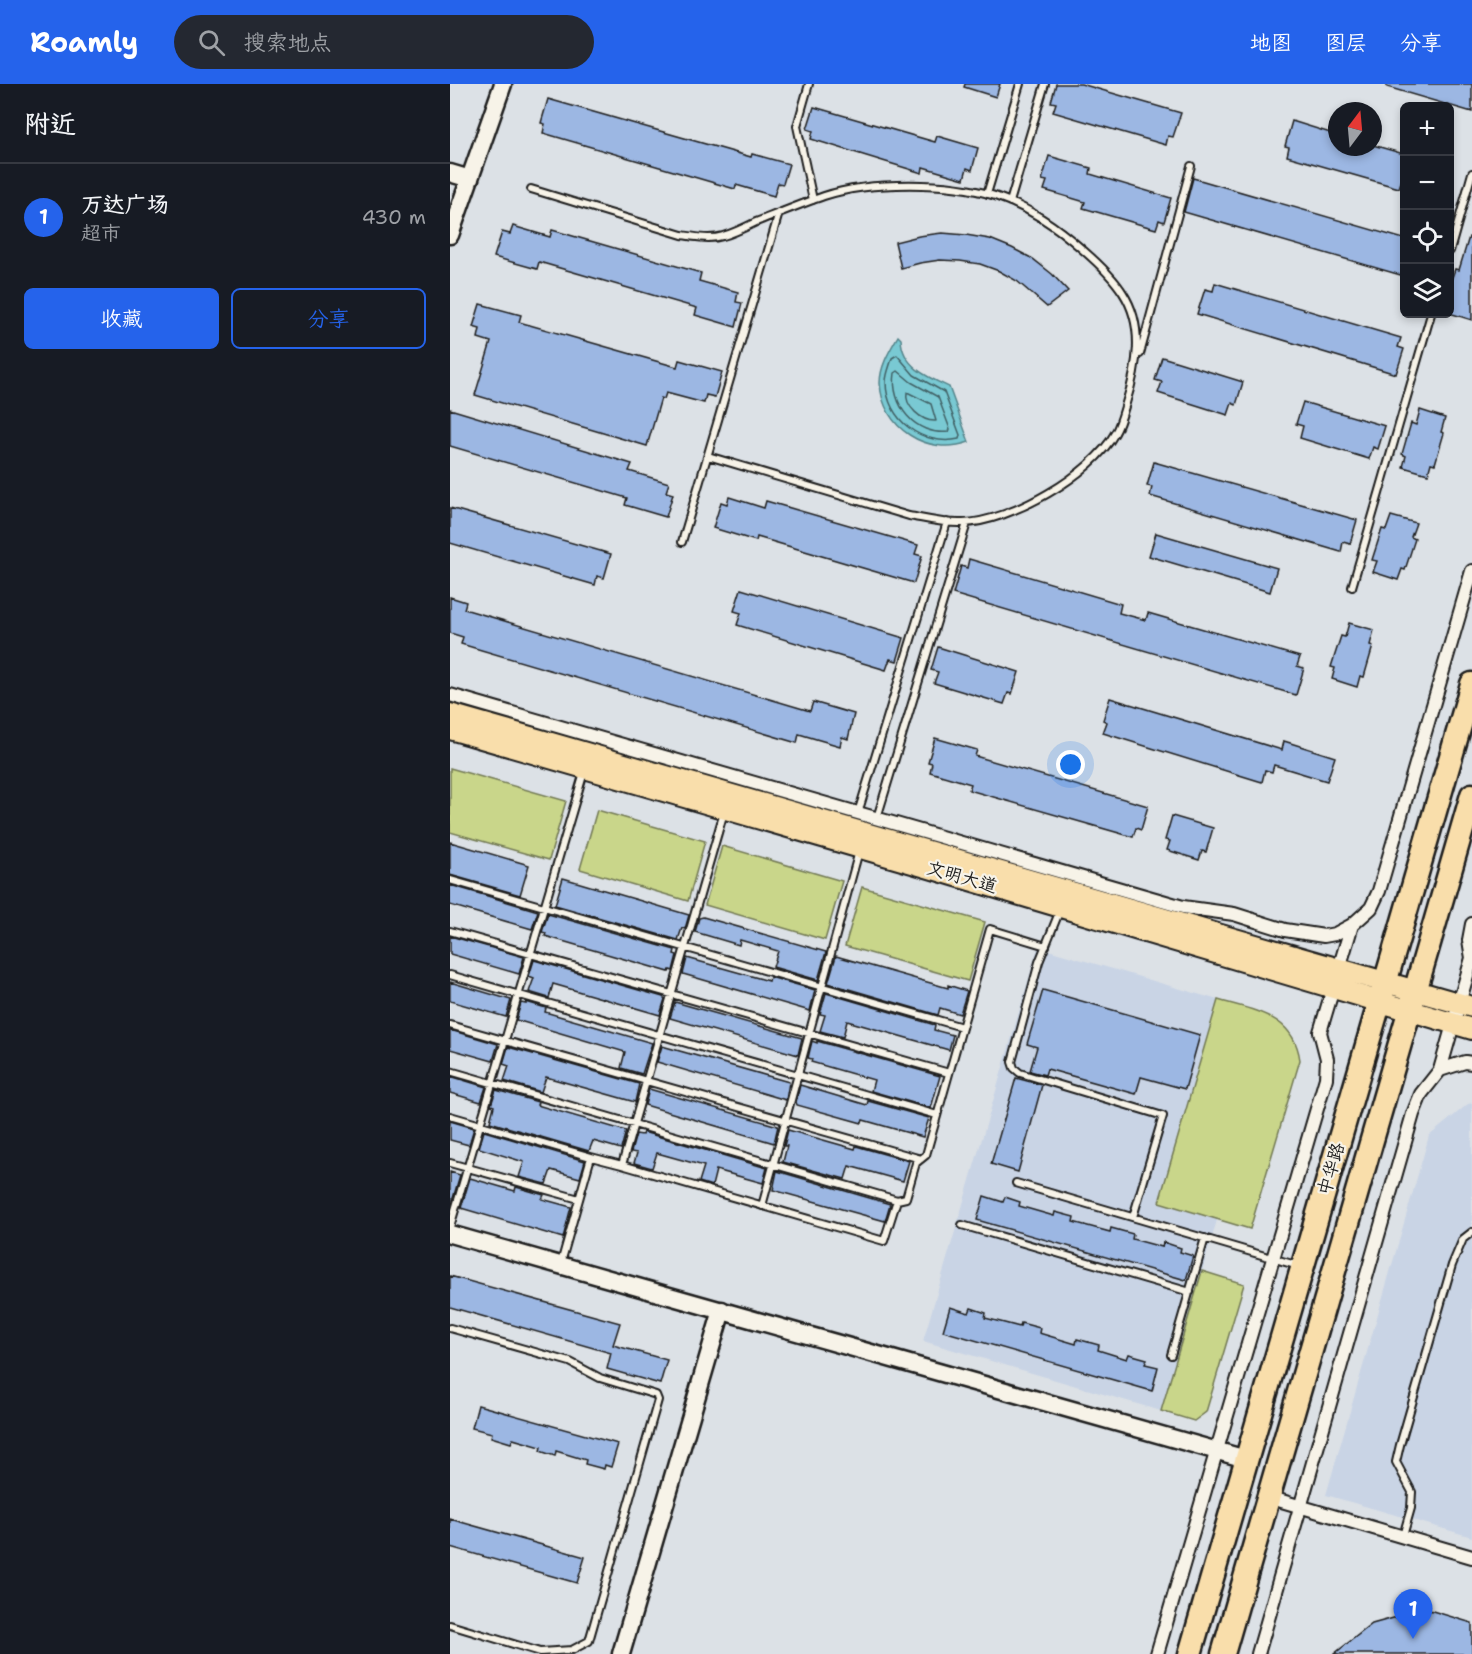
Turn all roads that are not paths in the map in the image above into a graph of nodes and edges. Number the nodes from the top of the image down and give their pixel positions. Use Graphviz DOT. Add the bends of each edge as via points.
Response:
graph roads {
  1 [pos="503,84"];
  2 [pos="809,84"];
  3 [pos="1020,84"];
  4 [pos="1045,84"];
  5 [pos="1191,166"];
  6 [pos="450,173"];
  7 [pos="1472,173"];
  8 [pos="470,179"];
  9 [pos="531,189"];
  10 [pos="987,194"];
  11 [pos="813,200"];
  12 [pos="1010,202"];
  13 [pos="779,213"];
  14 [pos="1454,234"];
  15 [pos="450,235"];
  16 [pos="1430,318"];
  17 [pos="1135,375"];
  18 [pos="708,456"];
  19 [pos="947,522"];
  20 [pos="967,523"];
  21 [pos="682,542"];
  22 [pos="1472,572"];
  23 [pos="1352,587"];
  24 [pos="1472,684"];
  25 [pos="450,694"];
  26 [pos="450,714"];
  27 [pos="450,729"];
  28 [pos="585,768"];
  29 [pos="1472,795"];
  30 [pos="725,808"];
  31 [pos="858,813"];
  32 [pos="877,818"];
  33 [pos="860,847"];
  34 [pos="450,880"];
  35 [pos="544,907"];
  36 [pos="1062,907"];
  37 [pos="1472,924"];
  38 [pos="1352,925"];
  39 [pos="450,931"];
  40 [pos="1046,946"];
  41 [pos="685,948"];
  42 [pos="531,954"];
  43 [pos="1472,958"];
  44 [pos="450,975"];
  45 [pos="1336,978"];
  46 [pos="822,987"];
  47 [pos="1382,992"];
  48 [pos="672,994"];
  49 [pos="518,995"];
  50 [pos="1412,1000"];
  51 [pos="1465,1005"];
  52 [pos="450,1025"];
  53 [pos="1463,1026"];
  54 [pos="962,1028"];
  55 [pos="809,1033"];
  56 [pos="660,1035"];
  57 [pos="505,1040"];
  58 [pos="1472,1063"];
  59 [pos="1440,1070"];
  60 [pos="450,1071"];
  61 [pos="949,1073"];
  62 [pos="797,1075"];
  63 [pos="647,1080"];
  64 [pos="492,1083"];
  65 [pos="937,1115"];
  66 [pos="450,1116"];
  67 [pos="785,1120"];
  68 [pos="634,1124"];
  69 [pos="480,1125"];
  70 [pos="591,1157"];
  71 [pos="921,1159"];
  72 [pos="450,1163"];
  73 [pos="773,1164"];
  74 [pos="622,1165"];
  75 [pos="467,1168"];
  76 [pos="1016,1183"];
  77 [pos="579,1199"];
  78 [pos="897,1200"];
  79 [pos="762,1206"];
  80 [pos="1133,1217"];
  81 [pos="962,1225"];
  82 [pos="450,1227"];
  83 [pos="1472,1232"];
  84 [pos="450,1234"];
  85 [pos="1205,1238"];
  86 [pos="1273,1258"];
  87 [pos="560,1265"];
  88 [pos="1302,1267"];
  89 [pos="1190,1292"];
  90 [pos="722,1310"];
  91 [pos="450,1328"];
  92 [pos="1171,1355"];
  93 [pos="1217,1451"];
  94 [pos="1246,1459"];
  95 [pos="1268,1497"];
  96 [pos="1300,1506"];
  97 [pos="1403,1536"];
  98 [pos="1472,1557"];
  99 [pos="450,1625"];
  100 [pos="621,1654"];
  101 [pos="1157,1654"];
  102 [pos="1190,1654"];
  103 [pos="1223,1654"];
  104 [pos="1258,1654"];
  1 -- 8 [label="street"];
  2 -- 11 [label="lane" via="797,126"];
  3 -- 10 [label="lane"];
  4 -- 12 [label="lane"];
  5 -- 17 [label="lane"];
  6 -- 8 [label="street"];
  7 -- 14 [label="lane"];
  8 -- 15 [label="street"];
  9 -- 13 [label="lane" via="682,235 702,237 721,237"];
  10 -- 11 [label="lane" via="906,185"];
  10 -- 12 [label="lane"];
  11 -- 13 [label="lane"];
  12 -- 17 [label="lane" via="1032,210 1059,228 1105,270 1124,295 1138,349"];
  13 -- 18 [label="lane"];
  16 -- 23 [label="lane"];
  17 -- 20 [label="lane" via="1115,434 1081,470 1028,506"];
  18 -- 19 [label="lane" via="909,516"];
  18 -- 21 [label="lane"];
  19 -- 20 [label="lane"];
  19 -- 31 [label="lane"];
  20 -- 32 [label="lane"];
  22 -- 38 [label="street" via="1379,891 1371,908"];
  24 -- 47 [label="highway, 中华路"];
  25 -- 31 [label="street"];
  26 -- 45 [label="main road, 文明大道"];
  27 -- 28 [label="main road, 文明大道"];
  28 -- 30 [label="main road, 文明大道"];
  28 -- 35 [label="lane"];
  29 -- 50 [label="highway, 中华路"];
  30 -- 33 [label="main road, 文明大道"];
  30 -- 41 [label="lane"];
  31 -- 32 [label="street"];
  32 -- 38 [label="street" via="1183,907 1234,914 1285,930 1324,936"];
  33 -- 36 [label="main road, 文明大道"];
  33 -- 46 [label="lane"];
  34 -- 35 [label="lane"];
  35 -- 41 [label="lane"];
  35 -- 42 [label="lane"];
  36 -- 40 [label="lane"];
  36 -- 45 [label="main road, 文明大道"];
  37 -- 43 [label="street"];
  38 -- 45 [label="street"];
  39 -- 42 [label="lane"];
  40 -- 54 [label="lane" via="990,929"];
  40 -- 80 [label="lane" via="1012,1062 1020,1073 1163,1116"];
  41 -- 46 [label="lane"];
  41 -- 48 [label="lane"];
  42 -- 48 [label="lane"];
  42 -- 49 [label="lane"];
  43 -- 51 [label="street"];
  44 -- 49 [label="lane"];
  45 -- 47 [label="main road, 文明大道"];
  45 -- 86 [label="street" via="1320,1032 1327,1059 1326,1078"];
  46 -- 54 [label="lane"];
  46 -- 55 [label="lane"];
  47 -- 50 [label="main road, 文明大道"];
  47 -- 88 [label="highway, 中华路"];
  48 -- 55 [label="lane"];
  48 -- 56 [label="lane"];
  49 -- 56 [label="lane"];
  49 -- 57 [label="lane"];
  50 -- 51 [label="main road, 文明大道"];
  50 -- 53 [label="main road, 文明大道"];
  50 -- 95 [label="highway, 中华路"];
  51 -- 53 [label="street"];
  52 -- 57 [label="lane"];
  53 -- 59 [label="street"];
  54 -- 61 [label="lane"];
  55 -- 61 [label="lane"];
  55 -- 62 [label="lane"];
  56 -- 62 [label="lane"];
  56 -- 63 [label="lane"];
  57 -- 63 [label="lane"];
  57 -- 64 [label="lane"];
  58 -- 59 [label="street"];
  59 -- 96 [label="street" via="1421,1094 1413,1114"];
  60 -- 64 [label="lane"];
  61 -- 65 [label="lane"];
  62 -- 65 [label="lane"];
  62 -- 67 [label="lane"];
  63 -- 67 [label="lane"];
  63 -- 68 [label="lane"];
  64 -- 68 [label="lane"];
  64 -- 69 [label="lane"];
  65 -- 71 [label="lane" via="926,1155"];
  66 -- 69 [label="lane"];
  67 -- 71 [label="lane"];
  67 -- 73 [label="lane"];
  68 -- 73 [label="lane"];
  68 -- 74 [label="lane"];
  69 -- 70 [label="lane"];
  69 -- 75 [label="lane"];
  70 -- 74 [label="lane"];
  70 -- 77 [label="lane"];
  71 -- 78 [label="lane" via="916,1163 906,1198"];
  72 -- 75 [label="lane"];
  73 -- 78 [label="lane"];
  73 -- 79 [label="lane"];
  74 -- 79 [label="lane"];
  75 -- 77 [label="lane"];
  75 -- 82 [label="lane"];
  76 -- 80 [label="lane"];
  77 -- 87 [label="lane"];
  78 -- 79 [label="lane" via="884,1241"];
  80 -- 85 [label="lane"];
  81 -- 89 [label="lane"];
  83 -- 97 [label="lane" via="1463,1239 1452,1265 1396,1462 1412,1492"];
  84 -- 87 [label="street"];
  85 -- 86 [label="lane"];
  85 -- 89 [label="lane"];
  86 -- 88 [label="lane"];
  86 -- 93 [label="street"];
  87 -- 90 [label="street"];
  88 -- 94 [label="highway, 中华路"];
  89 -- 92 [label="lane"];
  90 -- 93 [label="street"];
  90 -- 100 [label="street"];
  91 -- 99 [label="lane" via="570,1362 600,1378 656,1395 658,1400 589,1641 572,1650 540,1652"];
  93 -- 94 [label="street"];
  93 -- 101 [label="street"];
  94 -- 102 [label="highway, 中华路"];
  95 -- 96 [label="street"];
  95 -- 103 [label="highway, 中华路"];
  96 -- 97 [label="street"];
  96 -- 104 [label="street"];
  97 -- 98 [label="street"];
}
